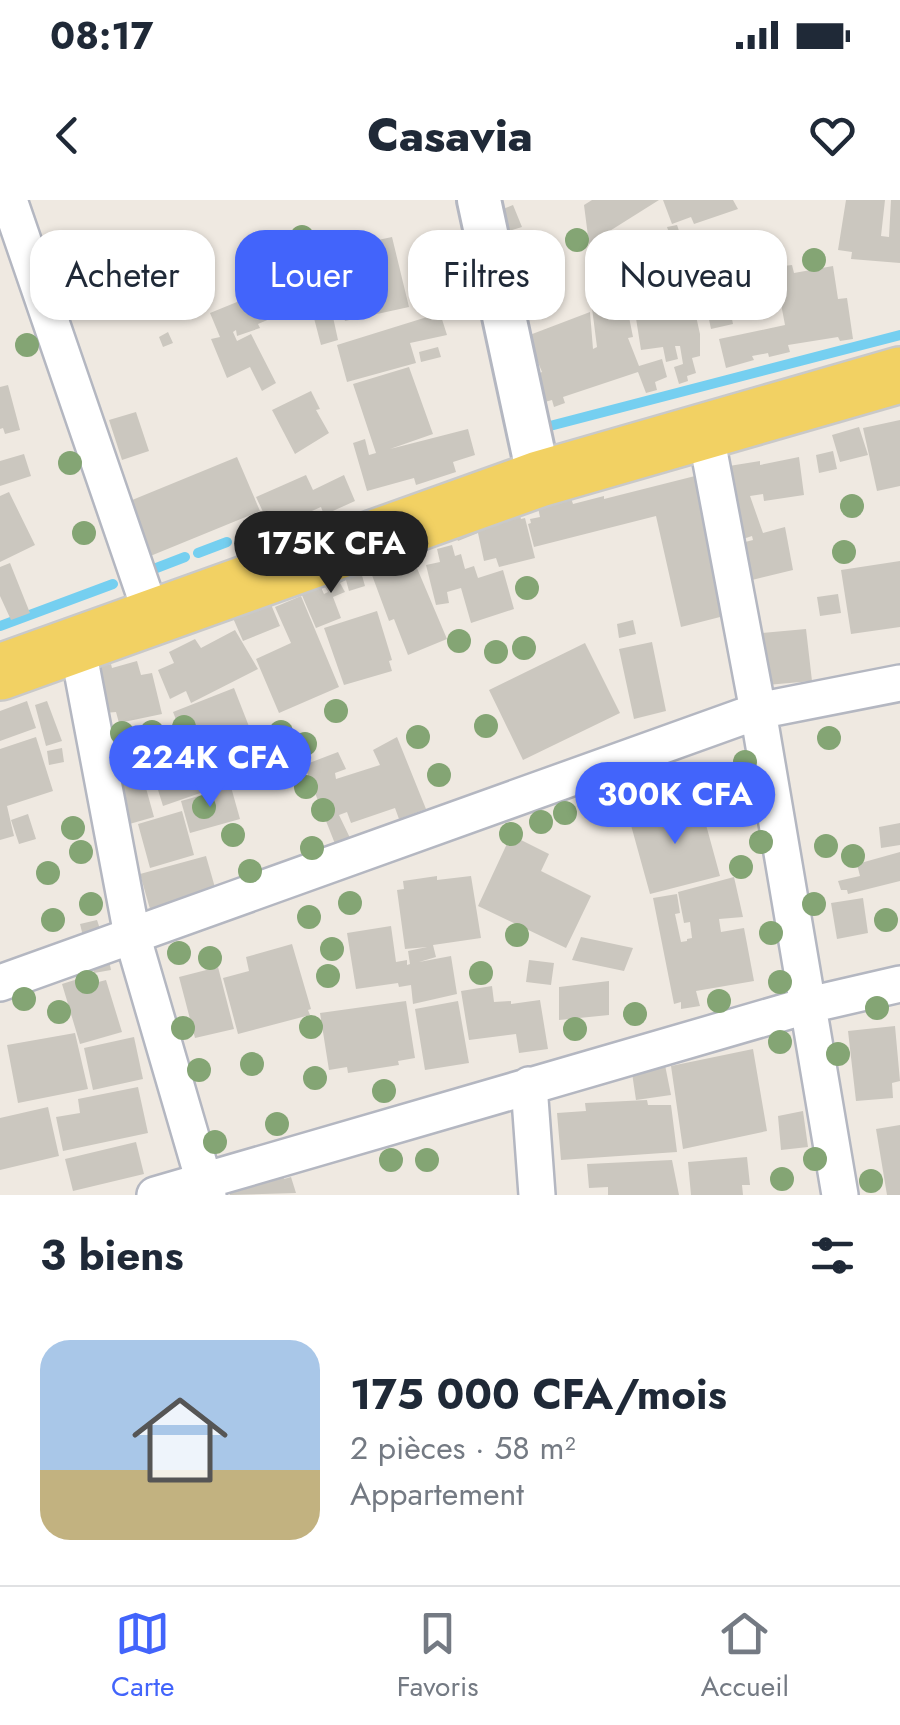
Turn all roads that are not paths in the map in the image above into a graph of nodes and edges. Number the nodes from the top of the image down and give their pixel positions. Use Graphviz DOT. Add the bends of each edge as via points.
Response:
graph roads {
  1 [pos="9,200"];
  2 [pos="479,200"];
  3 [pos="900,375"];
  4 [pos="705,430"];
  5 [pos="539,479"];
  6 [pos="152,616"];
  7 [pos="77,644"];
  8 [pos="0,672"];
  9 [pos="900,683"];
  10 [pos="758,711"];
  11 [pos="132,934"];
  12 [pos="0,983"];
  13 [pos="900,984"];
  14 [pos="809,1005"];
  15 [pos="529,1085"];
  16 [pos="206,1187"];
  17 [pos="155,1195"];
  18 [pos="537,1195"];
  19 [pos="840,1195"];
  1 -- 6 [label="street"];
  2 -- 5 [label="street"];
  3 -- 4 [label="main road"];
  4 -- 5 [label="main road"];
  4 -- 10 [label="street"];
  5 -- 6 [label="main road"];
  6 -- 7 [label="main road"];
  7 -- 8 [label="main road"];
  7 -- 11 [label="street"];
  9 -- 10 [label="street"];
  10 -- 11 [label="street"];
  10 -- 14 [label="street"];
  11 -- 12 [label="street"];
  11 -- 16 [label="street"];
  13 -- 14 [label="street"];
  14 -- 15 [label="street"];
  14 -- 19 [label="street"];
  15 -- 16 [label="street"];
  15 -- 18 [label="street"];
  16 -- 17 [label="street"];
}
